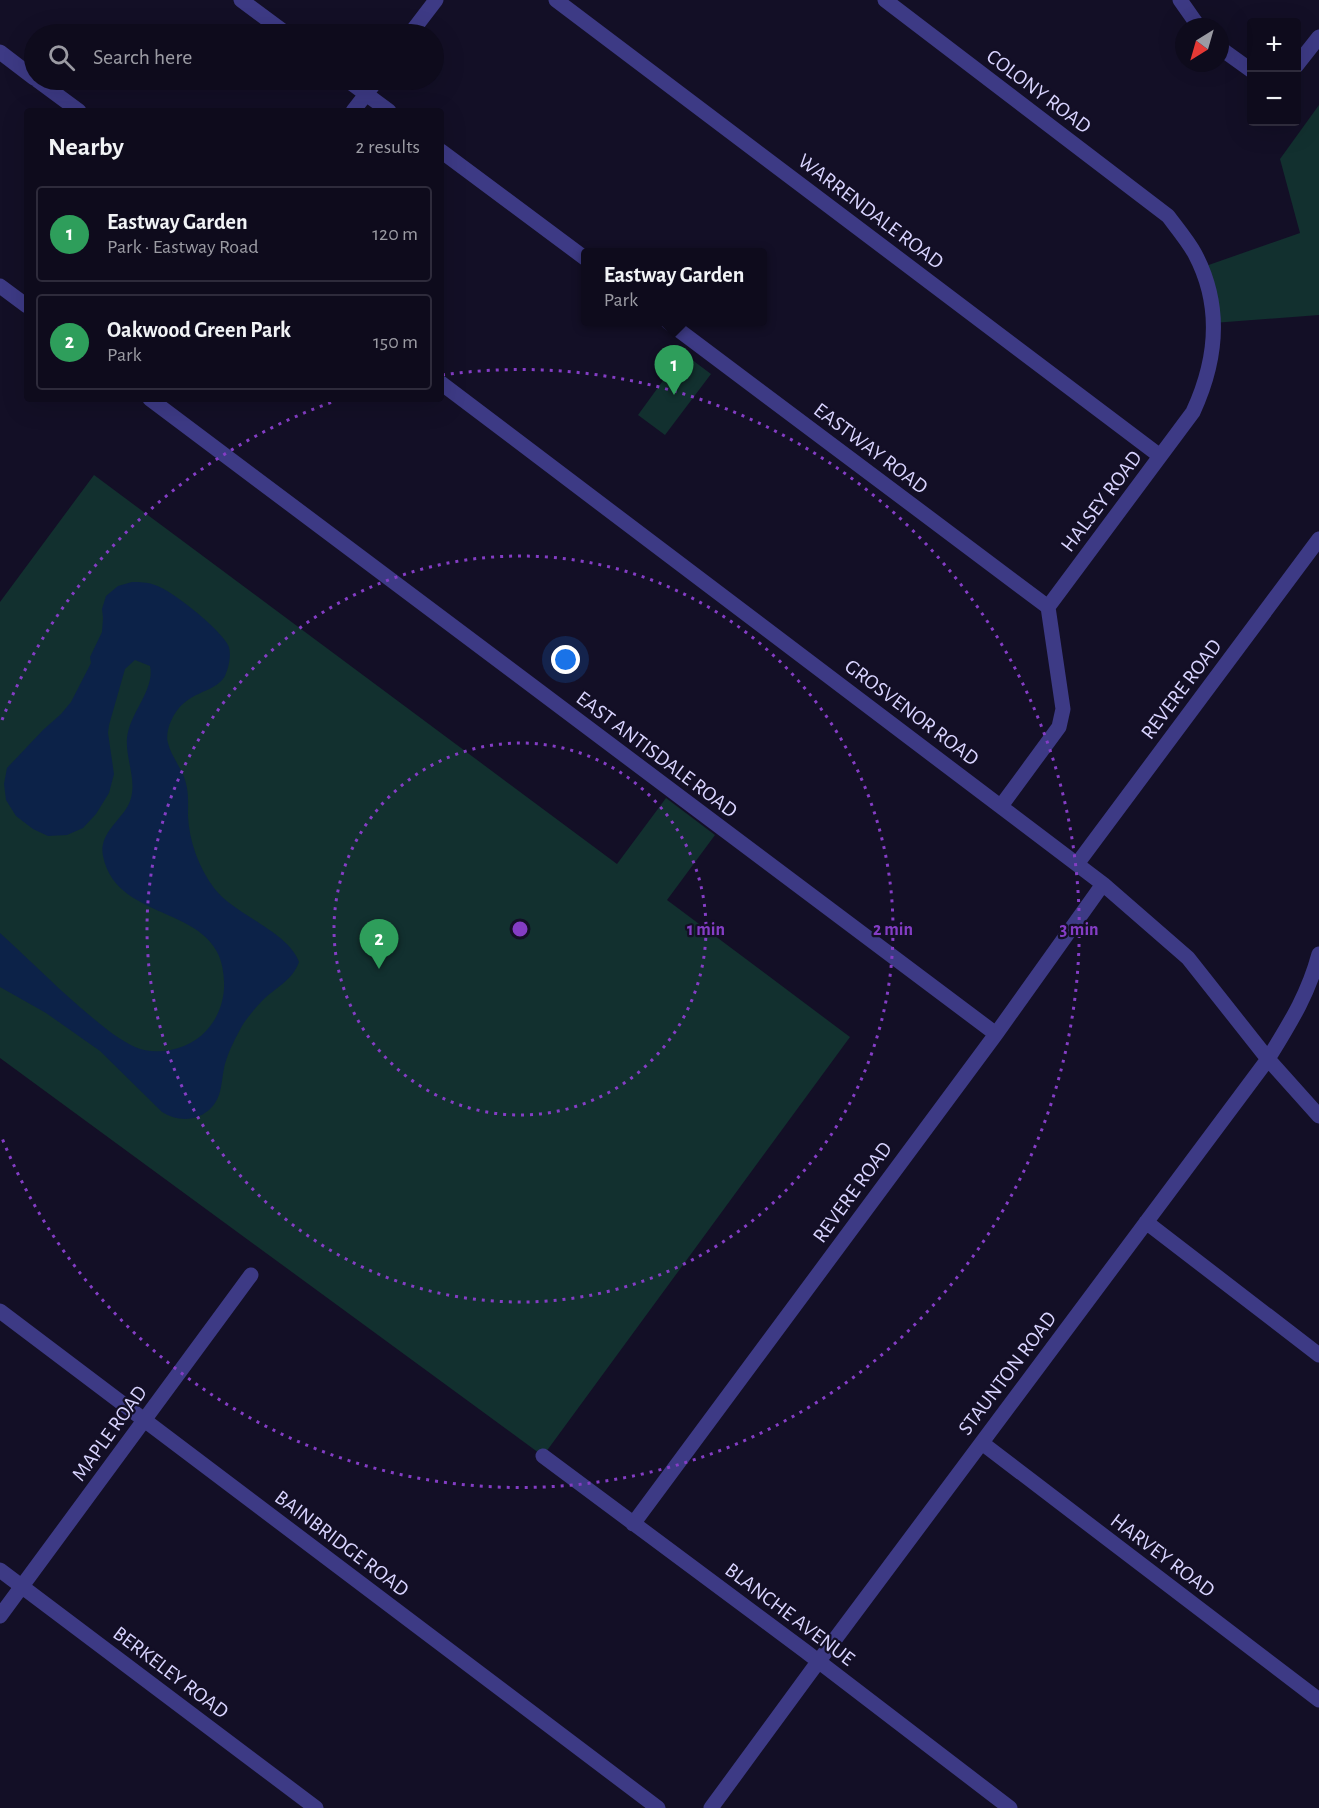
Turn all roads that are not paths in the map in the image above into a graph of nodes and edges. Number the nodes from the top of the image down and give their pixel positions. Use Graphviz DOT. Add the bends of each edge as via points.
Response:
graph roads {
  1 [pos="241,0"];
  2 [pos="435,0"];
  3 [pos="556,0"];
  4 [pos="885,0"];
  5 [pos="1180,0"];
  6 [pos="1193,18"];
  7 [pos="273,24"];
  8 [pos="417,24"];
  9 [pos="1319,37"];
  10 [pos="0,52"];
  11 [pos="1229,55"];
  12 [pos="1301,60"];
  13 [pos="1247,68"];
  14 [pos="24,70"];
  15 [pos="51,90"];
  16 [pos="361,90"];
  17 [pos="369,90"];
  18 [pos="366,94"];
  19 [pos="75,108"];
  20 [pos="355,108"];
  21 [pos="384,108"];
  22 [pos="444,152"];
  23 [pos="1168,216"];
  24 [pos="581,256"];
  25 [pos="0,286"];
  26 [pos="24,304"];
  27 [pos="675,326"];
  28 [pos="444,385"];
  29 [pos="154,402"];
  30 [pos="1160,456"];
  31 [pos="1319,538"];
  32 [pos="1048,608"];
  33 [pos="1001,806"];
  34 [pos="1077,864"];
  35 [pos="1103,884"];
  36 [pos="1319,954"];
  37 [pos="996,1034"];
  38 [pos="1268,1059"];
  39 [pos="1319,1116"];
  40 [pos="1146,1222"];
  41 [pos="251,1275"];
  42 [pos="0,1311"];
  43 [pos="1319,1355"];
  44 [pos="145,1420"];
  45 [pos="981,1443"];
  46 [pos="543,1456"];
  47 [pos="633,1524"];
  48 [pos="0,1570"];
  49 [pos="22,1587"];
  50 [pos="0,1616"];
  51 [pos="818,1662"];
  52 [pos="1319,1700"];
  53 [pos="316,1808"];
  54 [pos="658,1808"];
  55 [pos="711,1808"];
  56 [pos="1010,1808"];
  1 -- 7 [label="street"];
  2 -- 8 [label="street"];
  3 -- 30 [label="street, WARRENDALE ROAD"];
  4 -- 23 [label="street, COLONY ROAD"];
  5 -- 6 [label="street"];
  9 -- 12 [label="street"];
  10 -- 14 [label="street"];
  11 -- 13 [label="street"];
  15 -- 19 [label="street"];
  16 -- 18 [label="street"];
  17 -- 18 [label="street"];
  18 -- 20 [label="street"];
  18 -- 21 [label="street"];
  22 -- 24 [label="street"];
  23 -- 30 [label="street, HALSEY ROAD" via="1195,254 1213,311 1214,340 1205,386 1197,404"];
  25 -- 26 [label="street"];
  27 -- 32 [label="street, EASTWAY ROAD"];
  28 -- 33 [label="street, GROSVENOR ROAD"];
  29 -- 37 [label="street, EAST ANTISDALE ROAD"];
  30 -- 32 [label="street, HALSEY ROAD"];
  31 -- 34 [label="street, REVERE ROAD"];
  32 -- 33 [label="street" via="1063,708 1059,727"];
  33 -- 34 [label="street, GROSVENOR ROAD"];
  34 -- 35 [label="street, GROSVENOR ROAD"];
  35 -- 37 [label="street, REVERE ROAD"];
  35 -- 38 [label="street, GROSVENOR ROAD" via="1188,958"];
  36 -- 38 [label="street, STAUNTON ROAD" via="1295,1015"];
  37 -- 47 [label="street, REVERE ROAD"];
  38 -- 39 [label="street, GROSVENOR ROAD"];
  38 -- 40 [label="street, STAUNTON ROAD"];
  40 -- 43 [label="street"];
  40 -- 45 [label="street, STAUNTON ROAD"];
  41 -- 44 [label="street, MAPLE ROAD"];
  42 -- 44 [label="street, BAINBRIDGE ROAD"];
  44 -- 49 [label="street, MAPLE ROAD"];
  44 -- 54 [label="street, BAINBRIDGE ROAD"];
  45 -- 51 [label="street, STAUNTON ROAD"];
  45 -- 52 [label="street, HARVEY ROAD"];
  46 -- 47 [label="street, BLANCHE AVENUE"];
  47 -- 51 [label="street, BLANCHE AVENUE"];
  48 -- 49 [label="street, BERKELEY ROAD"];
  49 -- 50 [label="street, MAPLE ROAD"];
  49 -- 53 [label="street, BERKELEY ROAD"];
  51 -- 55 [label="street, STAUNTON ROAD"];
  51 -- 56 [label="street, BLANCHE AVENUE"];
}
